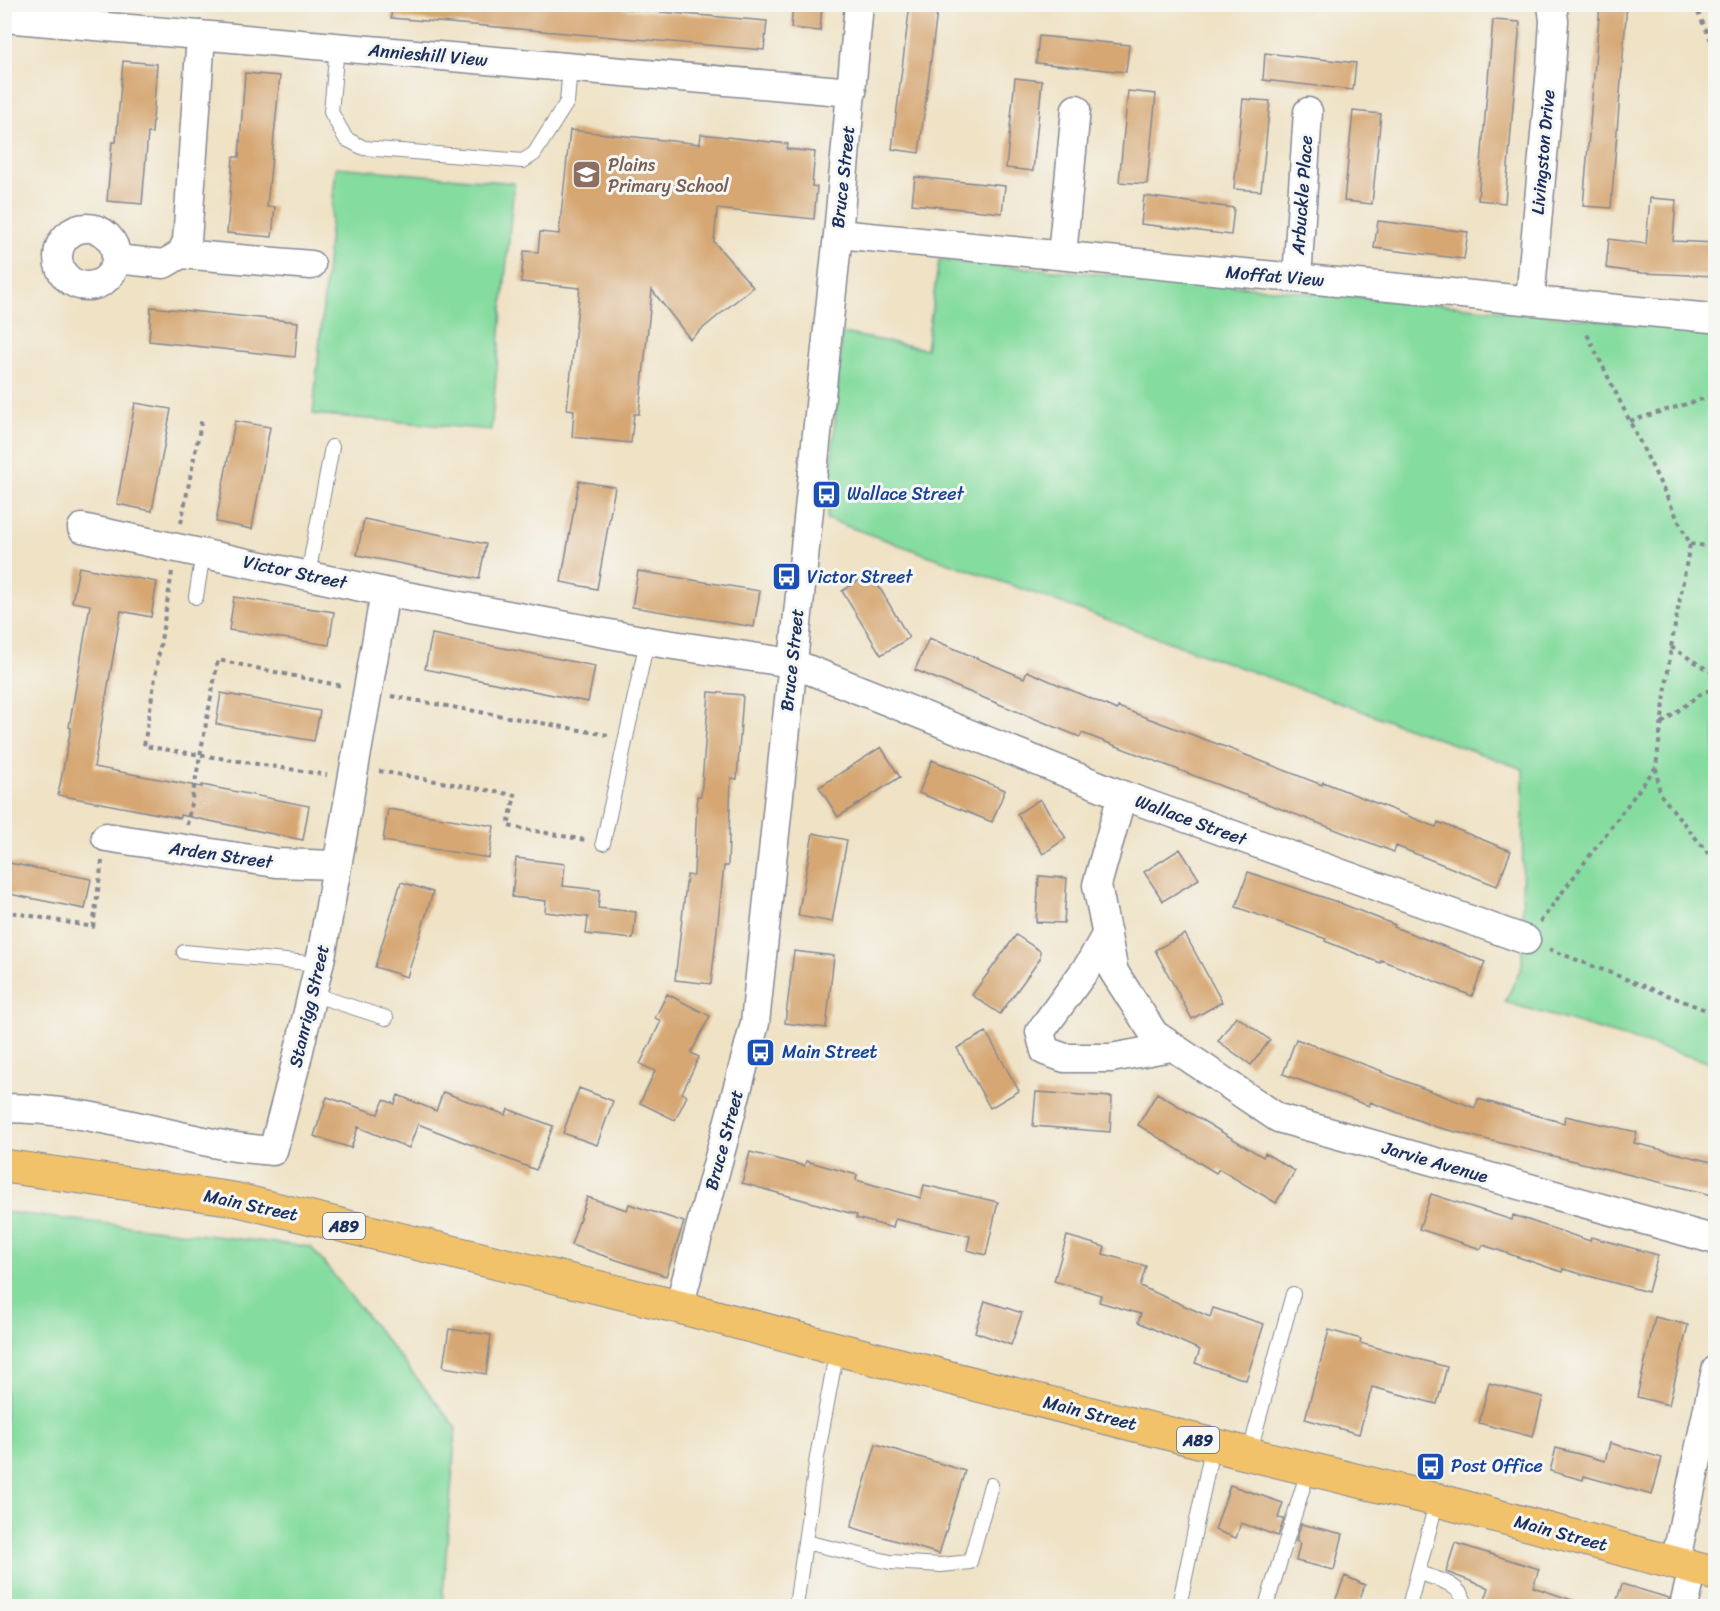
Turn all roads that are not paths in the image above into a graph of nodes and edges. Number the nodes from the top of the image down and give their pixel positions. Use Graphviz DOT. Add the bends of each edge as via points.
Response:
graph roads {
  1 [pos="859,4"];
  2 [pos="1552,4"];
  3 [pos="79,14"];
  4 [pos="4,18"];
  5 [pos="201,35"];
  6 [pos="337,47"];
  7 [pos="570,67"];
  8 [pos="852,92"];
  9 [pos="1076,109"];
  10 [pos="1308,112"];
  11 [pos="838,234"];
  12 [pos="181,254"];
  13 [pos="1062,255"];
  14 [pos="116,259"];
  15 [pos="311,265"];
  16 [pos="1297,278"];
  17 [pos="1530,300"];
  18 [pos="1712,318"];
  19 [pos="332,447"];
  20 [pos="82,528"];
  21 [pos="189,550"];
  22 [pos="308,575"];
  23 [pos="385,592"];
  24 [pos="196,597"];
  25 [pos="647,641"];
  26 [pos="792,663"];
  27 [pos="1122,795"];
  28 [pos="106,837"];
  29 [pos="603,843"];
  30 [pos="337,865"];
  31 [pos="1107,933"];
  32 [pos="1526,940"];
  33 [pos="184,952"];
  34 [pos="320,964"];
  35 [pos="312,994"];
  36 [pos="386,1018"];
  37 [pos="1171,1047"];
  38 [pos="4,1108"];
  39 [pos="4,1166"];
  40 [pos="1716,1240"];
  41 [pos="1293,1294"];
  42 [pos="679,1307"];
  43 [pos="837,1349"];
  44 [pos="1716,1370"];
  45 [pos="1214,1444"];
  46 [pos="1249,1454"];
  47 [pos="1309,1467"];
  48 [pos="991,1485"];
  49 [pos="1437,1500"];
  50 [pos="805,1542"];
  51 [pos="1694,1569"];
  52 [pos="1418,1573"];
  53 [pos="796,1606"];
  54 [pos="1179,1606"];
  55 [pos="1266,1606"];
  56 [pos="1409,1606"];
  57 [pos="1466,1606"];
  58 [pos="1684,1606"];
  1 -- 8 [label="street, Bruce Street"];
  2 -- 17 [label="street, Livingston Drive" via="1551,68"];
  3 -- 4 [label="street, Annieshill View"];
  3 -- 5 [label="street, Annieshill View"];
  5 -- 6 [label="street, Annieshill View"];
  5 -- 12 [label="street" via="187,242"];
  6 -- 7 [label="street, Annieshill View"];
  6 -- 7 [label="lane" via="331,112 346,139 375,149 523,161 534,154 567,102"];
  7 -- 8 [label="street, Annieshill View"];
  8 -- 11 [label="street, Bruce Street"];
  9 -- 13 [label="street"];
  10 -- 16 [label="street, Arbuckle Place"];
  11 -- 13 [label="street, Moffat View"];
  11 -- 26 [label="street, Bruce Street"];
  12 -- 14 [label="street" via="164,264"];
  12 -- 15 [label="street"];
  13 -- 16 [label="street, Moffat View"];
  16 -- 17 [label="street, Moffat View"];
  17 -- 18 [label="street, Moffat View"];
  19 -- 22 [label="lane"];
  20 -- 21 [label="street, Victor Street"];
  21 -- 22 [label="street, Victor Street"];
  21 -- 24 [label="lane"];
  22 -- 23 [label="street, Victor Street"];
  23 -- 25 [label="street, Victor Street"];
  23 -- 30 [label="street, Stanrigg Street"];
  25 -- 26 [label="street, Victor Street"];
  25 -- 29 [label="lane"];
  26 -- 27 [label="street, Wallace Street"];
  26 -- 42 [label="street, Bruce Street" via="755,1023"];
  27 -- 31 [label="street, Jarvie Avenue" via="1098,885"];
  27 -- 32 [label="street, Wallace Street"];
  28 -- 30 [label="street, Arden Street" via="276,863"];
  30 -- 34 [label="street, Stanrigg Street"];
  31 -- 37 [label="street, Jarvie Avenue" via="1114,972 1154,1034"];
  31 -- 37 [label="street" via="1089,966 1040,1032 1046,1050 1065,1058 1111,1058"];
  33 -- 34 [label="lane"];
  34 -- 35 [label="street, Stanrigg Street"];
  35 -- 36 [label="lane"];
  35 -- 38 [label="street, Stanrigg Street" via="273,1152 220,1145 113,1120"];
  37 -- 40 [label="street, Jarvie Avenue" via="1278,1118"];
  39 -- 42 [label="main road, Main Street / A89" via="234,1199"];
  41 -- 46 [label="lane"];
  42 -- 43 [label="main road, Main Street / A89"];
  43 -- 45 [label="main road, Main Street / A89"];
  43 -- 50 [label="lane"];
  44 -- 51 [label="street"];
  45 -- 46 [label="main road, Main Street / A89"];
  45 -- 54 [label="lane"];
  46 -- 47 [label="main road, Main Street / A89"];
  47 -- 49 [label="main road, Main Street / A89"];
  47 -- 55 [label="lane"];
  48 -- 50 [label="lane" via="970,1562 890,1562"];
  49 -- 51 [label="main road, Main Street / A89"];
  49 -- 52 [label="lane"];
  50 -- 53 [label="lane"];
  51 -- 58 [label="street"];
  52 -- 56 [label="lane"];
  52 -- 57 [label="lane" via="1458,1589"];
}
